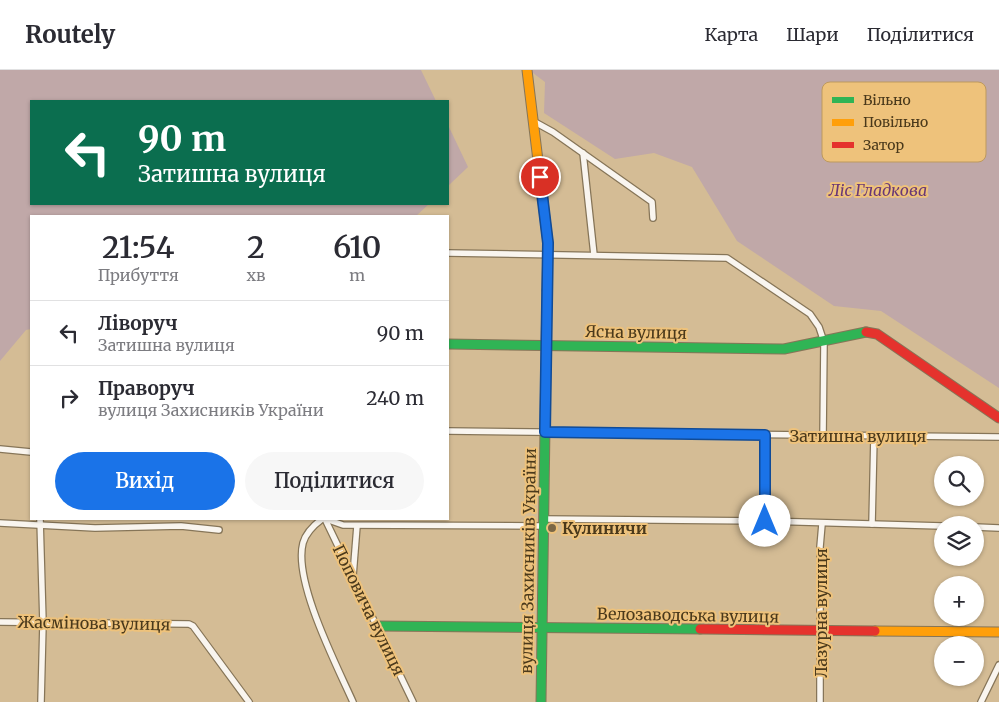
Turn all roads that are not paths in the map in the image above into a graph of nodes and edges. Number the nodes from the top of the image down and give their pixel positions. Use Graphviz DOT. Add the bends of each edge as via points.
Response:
graph roads {
  1 [pos="527,70"];
  2 [pos="533,121"];
  3 [pos="583,153"];
  4 [pos="653,218"];
  5 [pos="449,253"];
  6 [pos="548,255"];
  7 [pos="594,255"];
  8 [pos="824,342"];
  9 [pos="449,344"];
  10 [pos="546,346"];
  11 [pos="999,418"];
  12 [pos="449,431"];
  13 [pos="545,432"];
  14 [pos="765,435"];
  15 [pos="874,436"];
  16 [pos="823,437"];
  17 [pos="999,437"];
  18 [pos="0,448"];
  19 [pos="30,452"];
  20 [pos="323,520"];
  21 [pos="324,520"];
  22 [pos="327,520"];
  23 [pos="765,521"];
  24 [pos="39,522"];
  25 [pos="544,522"];
  26 [pos="0,523"];
  27 [pos="822,524"];
  28 [pos="872,524"];
  29 [pos="357,526"];
  30 [pos="934,526"];
  31 [pos="984,527"];
  32 [pos="999,528"];
  33 [pos="219,530"];
  34 [pos="353,578"];
  35 [pos="0,622"];
  36 [pos="43,622"];
  37 [pos="376,626"];
  38 [pos="542,628"];
  39 [pos="820,632"];
  40 [pos="999,632"];
  41 [pos="999,665"];
  42 [pos="41,702"];
  43 [pos="249,702"];
  44 [pos="353,702"];
  45 [pos="414,702"];
  46 [pos="541,702"];
  47 [pos="820,702"];
  48 [pos="981,702"];
  1 -- 2 [label="street, вулиця Захисників України"];
  2 -- 3 [label="street"];
  2 -- 6 [label="street, вулиця Захисників України"];
  3 -- 4 [label="street" via="652,202"];
  3 -- 7 [label="street"];
  5 -- 6 [label="street"];
  6 -- 7 [label="street"];
  6 -- 10 [label="street, вулиця Захисників України"];
  7 -- 8 [label="street" via="727,258 810,314"];
  8 -- 10 [label="street, Ясна вулиця" via="784,350"];
  8 -- 11 [label="street, Ясна вулиця" via="864,332 877,334"];
  8 -- 16 [label="street"];
  9 -- 10 [label="street, Ясна вулиця"];
  10 -- 13 [label="street, вулиця Захисників України"];
  12 -- 13 [label="street, Затишна вулиця"];
  13 -- 14 [label="street, Затишна вулиця"];
  13 -- 25 [label="street, вулиця Захисників України"];
  14 -- 16 [label="street, Затишна вулиця"];
  14 -- 23 [label="street"];
  15 -- 16 [label="street, Затишна вулиця"];
  15 -- 17 [label="street, Затишна вулиця"];
  15 -- 28 [label="street"];
  18 -- 19 [label="street"];
  20 -- 44 [label="street" via="310,529 303,542 306,585 317,622"];
  21 -- 34 [label="street, Поповича вулиця"];
  22 -- 29 [label="street" via="343,526"];
  23 -- 25 [label="street"];
  23 -- 27 [label="street"];
  24 -- 26 [label="street"];
  24 -- 33 [label="street" via="95,528 181,526"];
  24 -- 36 [label="street"];
  25 -- 29 [label="street"];
  25 -- 38 [label="street, вулиця Захисників України"];
  27 -- 28 [label="street"];
  27 -- 39 [label="street, Лазурна вулиця"];
  28 -- 30 [label="street"];
  29 -- 34 [label="street"];
  31 -- 32 [label="street"];
  34 -- 37 [label="street, Поповича вулиця"];
  35 -- 36 [label="street, Жасмінова вулиця"];
  36 -- 42 [label="street"];
  36 -- 43 [label="street, Жасмінова вулиця" via="189,624"];
  37 -- 38 [label="street, Велозаводська вулиця"];
  37 -- 45 [label="street, Поповича вулиця"];
  38 -- 39 [label="street, Велозаводська вулиця"];
  38 -- 46 [label="street, вулиця Захисників України"];
  39 -- 40 [label="street, Велозаводська вулиця"];
  39 -- 47 [label="street, Лазурна вулиця"];
  41 -- 48 [label="street"];
}
